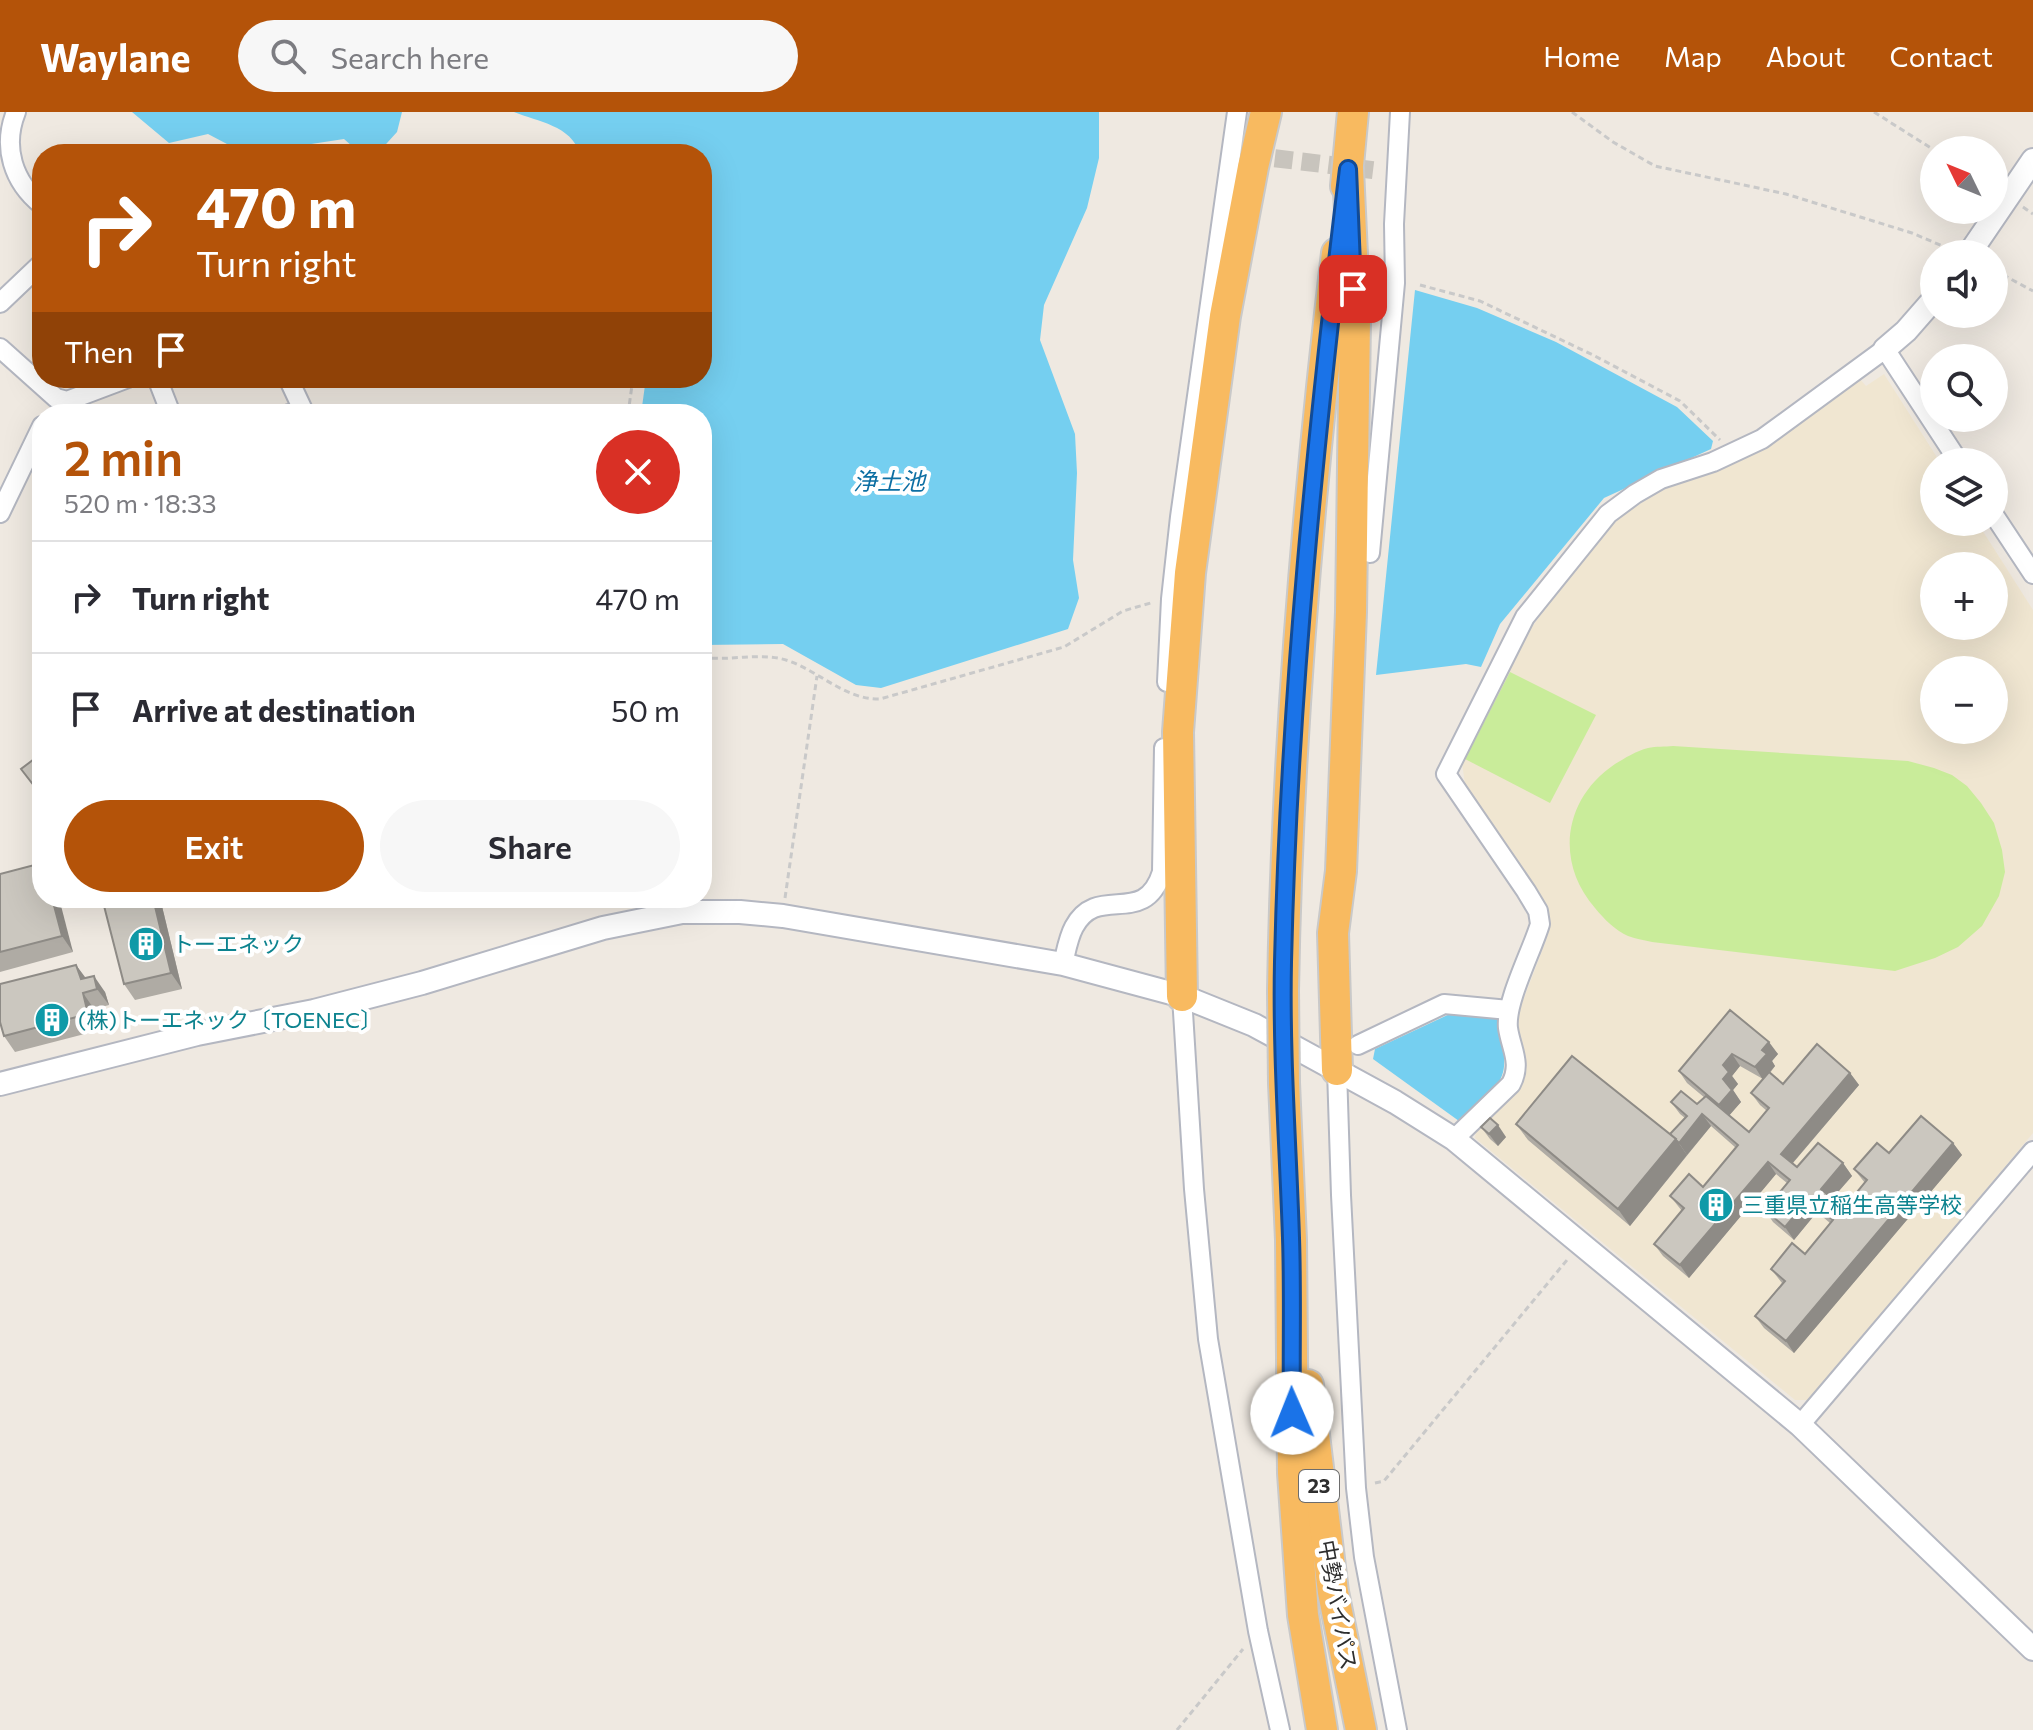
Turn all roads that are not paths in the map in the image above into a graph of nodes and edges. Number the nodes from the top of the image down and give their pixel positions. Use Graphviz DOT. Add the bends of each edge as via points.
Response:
graph roads {
  1 [pos="1237,112"];
  2 [pos="1266,112"];
  3 [pos="1353,112"];
  4 [pos="1400,112"];
  5 [pos="10,114"];
  6 [pos="2033,160"];
  7 [pos="1348,169"];
  8 [pos="32,195"];
  9 [pos="1979,240"];
  10 [pos="32,273"];
  11 [pos="0,303"];
  12 [pos="1920,315"];
  13 [pos="0,348"];
  14 [pos="1885,349"];
  15 [pos="32,384"];
  16 [pos="36,388"];
  17 [pos="101,388"];
  18 [pos="50,404"];
  19 [pos="58,404"];
  20 [pos="32,447"];
  21 [pos="1950,448"];
  22 [pos="0,513"];
  23 [pos="2008,536"];
  24 [pos="1370,553"];
  25 [pos="2033,574"];
  26 [pos="1063,964"];
  27 [pos="1182,996"];
  28 [pos="1509,1010"];
  29 [pos="1358,1045"];
  30 [pos="1337,1070"];
  31 [pos="0,1084"];
  32 [pos="1454,1139"];
  33 [pos="2033,1151"];
  34 [pos="1291,1240"];
  35 [pos="1800,1425"];
  36 [pos="2033,1649"];
  37 [pos="1280,1730"];
  38 [pos="1322,1730"];
  39 [pos="1361,1730"];
  40 [pos="1397,1730"];
  1 -- 26 [label="street" via="1171,599 1162,872 1155,891 1144,899 1104,903 1081,917"];
  2 -- 27 [label="highway" via="1232,273 1190,573 1178,732"];
  3 -- 7 [label="highway, 中勢バイパス / 23"];
  4 -- 24 [label="street" via="1389,172 1395,283"];
  5 -- 8 [label="street" via="16,173"];
  6 -- 9 [label="street"];
  7 -- 30 [label="highway" via="1355,319 1351,612 1341,871 1333,933"];
  7 -- 34 [label="highway, 中勢バイパス / 23, bridge" via="1300,628 1286,885 1284,1083"];
  10 -- 11 [label="street"];
  12 -- 14 [label="street"];
  13 -- 15 [label="street"];
  14 -- 21 [label="street"];
  14 -- 28 [label="street" via="1762,439 1661,479 1608,514 1525,617 1446,774 1538,911 1540,924"];
  16 -- 18 [label="street"];
  17 -- 19 [label="street"];
  20 -- 22 [label="street"];
  23 -- 25 [label="street"];
  26 -- 27 [label="street"];
  26 -- 31 [label="street" via="783,916 682,912 603,928 314,1011 181,1037"];
  27 -- 30 [label="street" via="1254,1025"];
  27 -- 37 [label="street" via="1208,1339"];
  28 -- 29 [label="street" via="1444,1004"];
  28 -- 32 [label="street" via="1516,1074"];
  30 -- 32 [label="street"];
  30 -- 40 [label="street" via="1356,1488"];
  32 -- 35 [label="street"];
  33 -- 35 [label="street"];
  34 -- 38 [label="highway, 中勢バイパス / 23" via="1293,1473 1303,1615"];
  34 -- 39 [label="highway, 中勢バイパス / 23" via="1322,1515"];
  35 -- 36 [label="street"];
}
